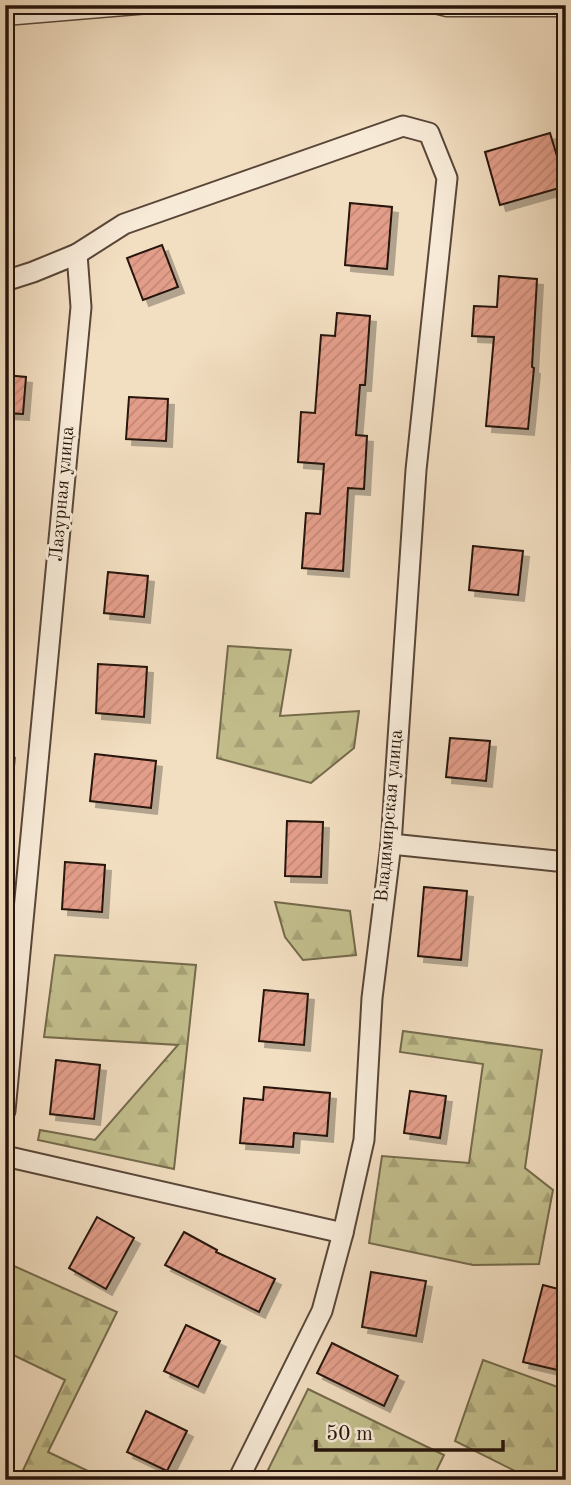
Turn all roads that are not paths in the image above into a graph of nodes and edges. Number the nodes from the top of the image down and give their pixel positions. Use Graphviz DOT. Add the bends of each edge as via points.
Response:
graph roads {
  1 [pos="185,5"];
  2 [pos="422,5"];
  3 [pos="566,11"];
  4 [pos="5,20"];
  5 [pos="78,254"];
  6 [pos="5,281"];
  7 [pos="390,844"];
  8 [pos="566,862"];
  9 [pos="5,1111"];
  10 [pos="5,1156"];
  11 [pos="343,1233"];
  12 [pos="238,1480"];
  1 -- 4 [label="lane"];
  2 -- 3 [label="lane" via="446,10"];
  5 -- 6 [label="street"];
  5 -- 7 [label="street, Владимирская улица" via="124,224 403,126 429,133 447,178 415,470"];
  5 -- 9 [label="street, Лазурная улица" via="81,307"];
  7 -- 8 [label="street"];
  7 -- 11 [label="street, Владимирская улица" via="372,998 364,1140"];
  10 -- 11 [label="street"];
  11 -- 12 [label="street, Владимирская улица" via="322,1311"];
}
